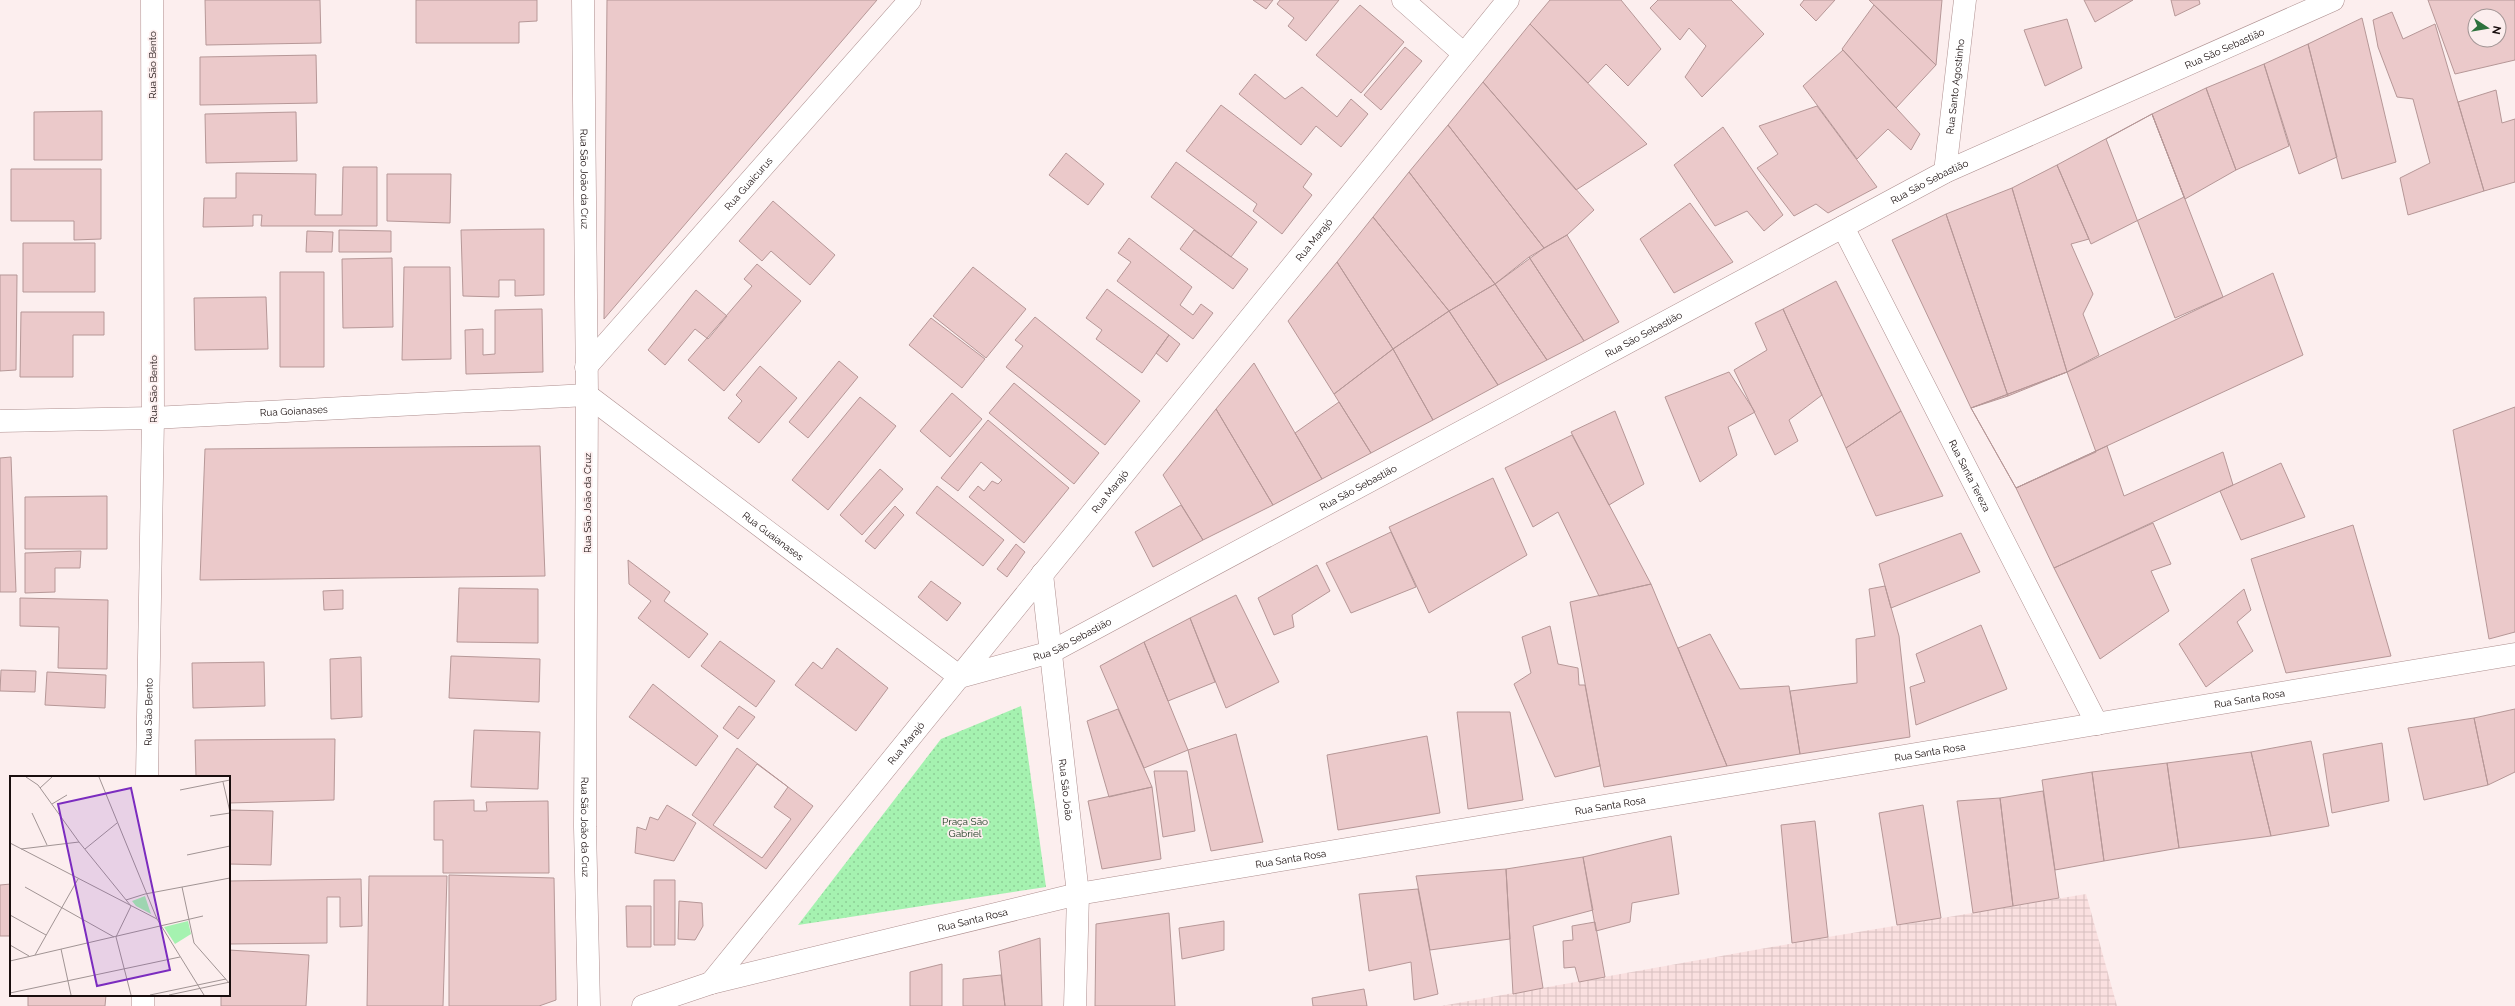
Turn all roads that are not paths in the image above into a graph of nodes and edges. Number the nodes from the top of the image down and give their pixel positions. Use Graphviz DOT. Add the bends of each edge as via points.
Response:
graph roads {
  1 [pos="152,0"];
  2 [pos="583,0"];
  3 [pos="910,0"];
  4 [pos="1403,0"];
  5 [pos="1508,0"];
  6 [pos="1965,0"];
  7 [pos="2333,0"];
  8 [pos="1464,54"];
  9 [pos="1945,172"];
  10 [pos="1843,227"];
  11 [pos="586,367"];
  12 [pos="587,395"];
  13 [pos="153,418"];
  14 [pos="0,420"];
  15 [pos="1042,574"];
  16 [pos="1051,652"];
  17 [pos="2515,654"];
  18 [pos="960,677"];
  19 [pos="2097,724"];
  20 [pos="147,776"];
  21 [pos="1078,894"];
  22 [pos="711,983"];
  23 [pos="589,1006"];
  24 [pos="643,1006"];
  25 [pos="1075,1006"];
  1 -- 13 [label="street, Rua São Bento"];
  2 -- 11 [label="street, Rua São João da Cruz"];
  3 -- 11 [label="street, Rua Guaicurus"];
  4 -- 8 [label="street"];
  5 -- 8 [label="street, Rua Marajó"];
  6 -- 9 [label="street, Rua Santo Agostinho"];
  7 -- 9 [label="street, Rua São Sebastião"];
  8 -- 15 [label="street, Rua Marajó"];
  9 -- 10 [label="street, Rua São Sebastião"];
  10 -- 16 [label="street, Rua São Sebastião"];
  10 -- 19 [label="street, Rua Santa Tereza"];
  11 -- 12 [label="street, Rua São João da Cruz"];
  12 -- 13 [label="street, Rua Goianases"];
  12 -- 18 [label="street, Rua Guaianases"];
  12 -- 23 [label="street, Rua São João da Cruz" via="585,827"];
  13 -- 14 [label="street, Rua Goianases"];
  13 -- 20 [label="street, Rua São Bento"];
  15 -- 16 [label="street, Rua São João"];
  15 -- 18 [label="street, Rua Marajó"];
  16 -- 18 [label="street, Rua São Sebastião"];
  16 -- 21 [label="street, Rua São João"];
  17 -- 19 [label="street, Rua Santa Rosa"];
  18 -- 22 [label="street, Rua Marajó"];
  19 -- 21 [label="street, Rua Santa Rosa"];
  21 -- 22 [label="street, Rua Santa Rosa"];
  21 -- 25 [label="street, Rua São João"];
  22 -- 24 [label="street, Rua Santa Rosa"];
}
